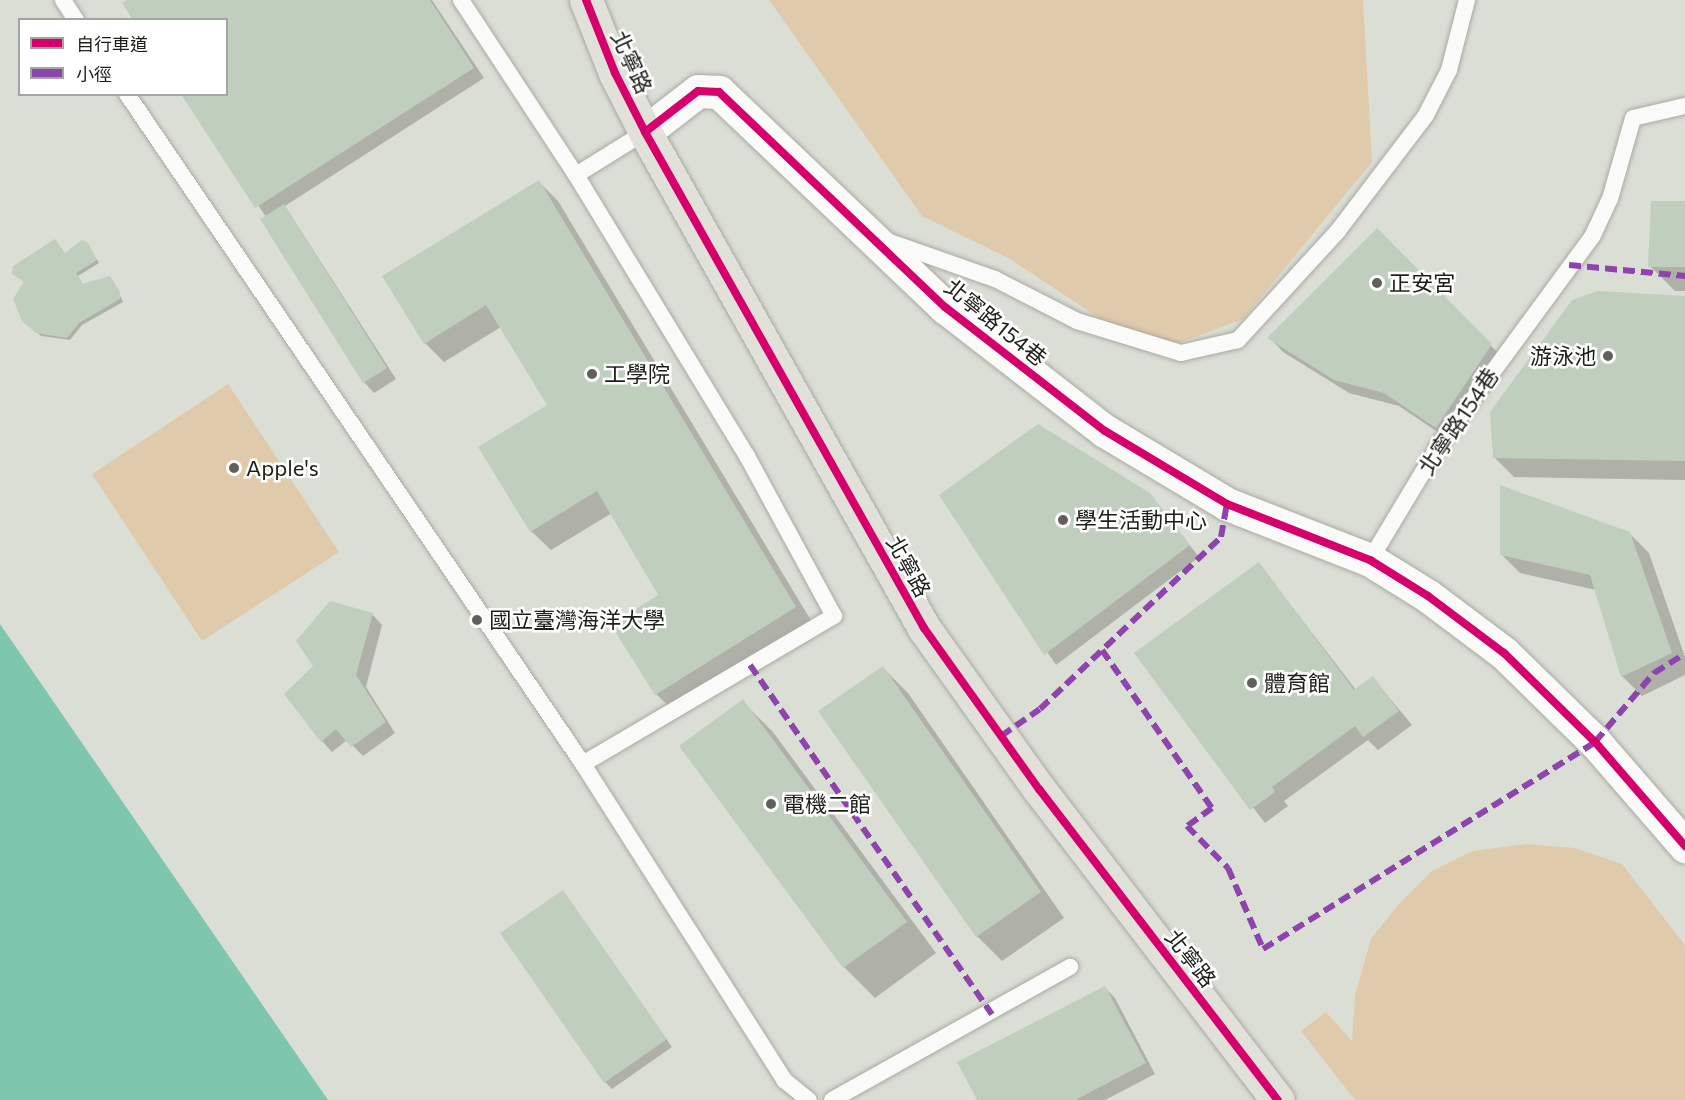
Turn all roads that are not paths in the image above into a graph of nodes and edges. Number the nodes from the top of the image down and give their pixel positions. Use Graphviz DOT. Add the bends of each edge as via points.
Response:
graph roads {
  1 [pos="63,0"];
  2 [pos="461,0"];
  3 [pos="586,0"];
  4 [pos="1467,0"];
  5 [pos="75,18"];
  6 [pos="128,96"];
  7 [pos="1685,106"];
  8 [pos="645,132"];
  9 [pos="576,175"];
  10 [pos="870,235"];
  11 [pos="1370,560"];
  12 [pos="583,764"];
  13 [pos="1685,846"];
  14 [pos="1070,967"];
  15 [pos="809,1100"];
  16 [pos="832,1100"];
  17 [pos="1278,1100"];
  1 -- 5 [label="lane"];
  2 -- 9 [label="lane"];
  3 -- 8 [label="main road, 北寧路" via="615,73"];
  4 -- 10 [label="lane, 北寧路154巷" via="1449,70 1426,116 1337,232 1238,340 1181,353 1077,321 995,279"];
  6 -- 12 [label="lane"];
  7 -- 11 [label="lane, 北寧路154巷" via="1633,118 1610,199 1593,235 1438,445"];
  8 -- 9 [label="lane"];
  8 -- 10 [label="street, 北寧路154巷" via="698,91 719,92"];
  8 -- 17 [label="main road, 北寧路" via="924,628 1039,789"];
  9 -- 12 [label="lane" via="747,456 834,616"];
  10 -- 11 [label="street, 北寧路154巷" via="945,307 1105,431 1227,504"];
  11 -- 13 [label="street" via="1428,596 1503,653 1595,741"];
  12 -- 15 [label="lane" via="784,1080"];
  14 -- 16 [label="lane"];
}
